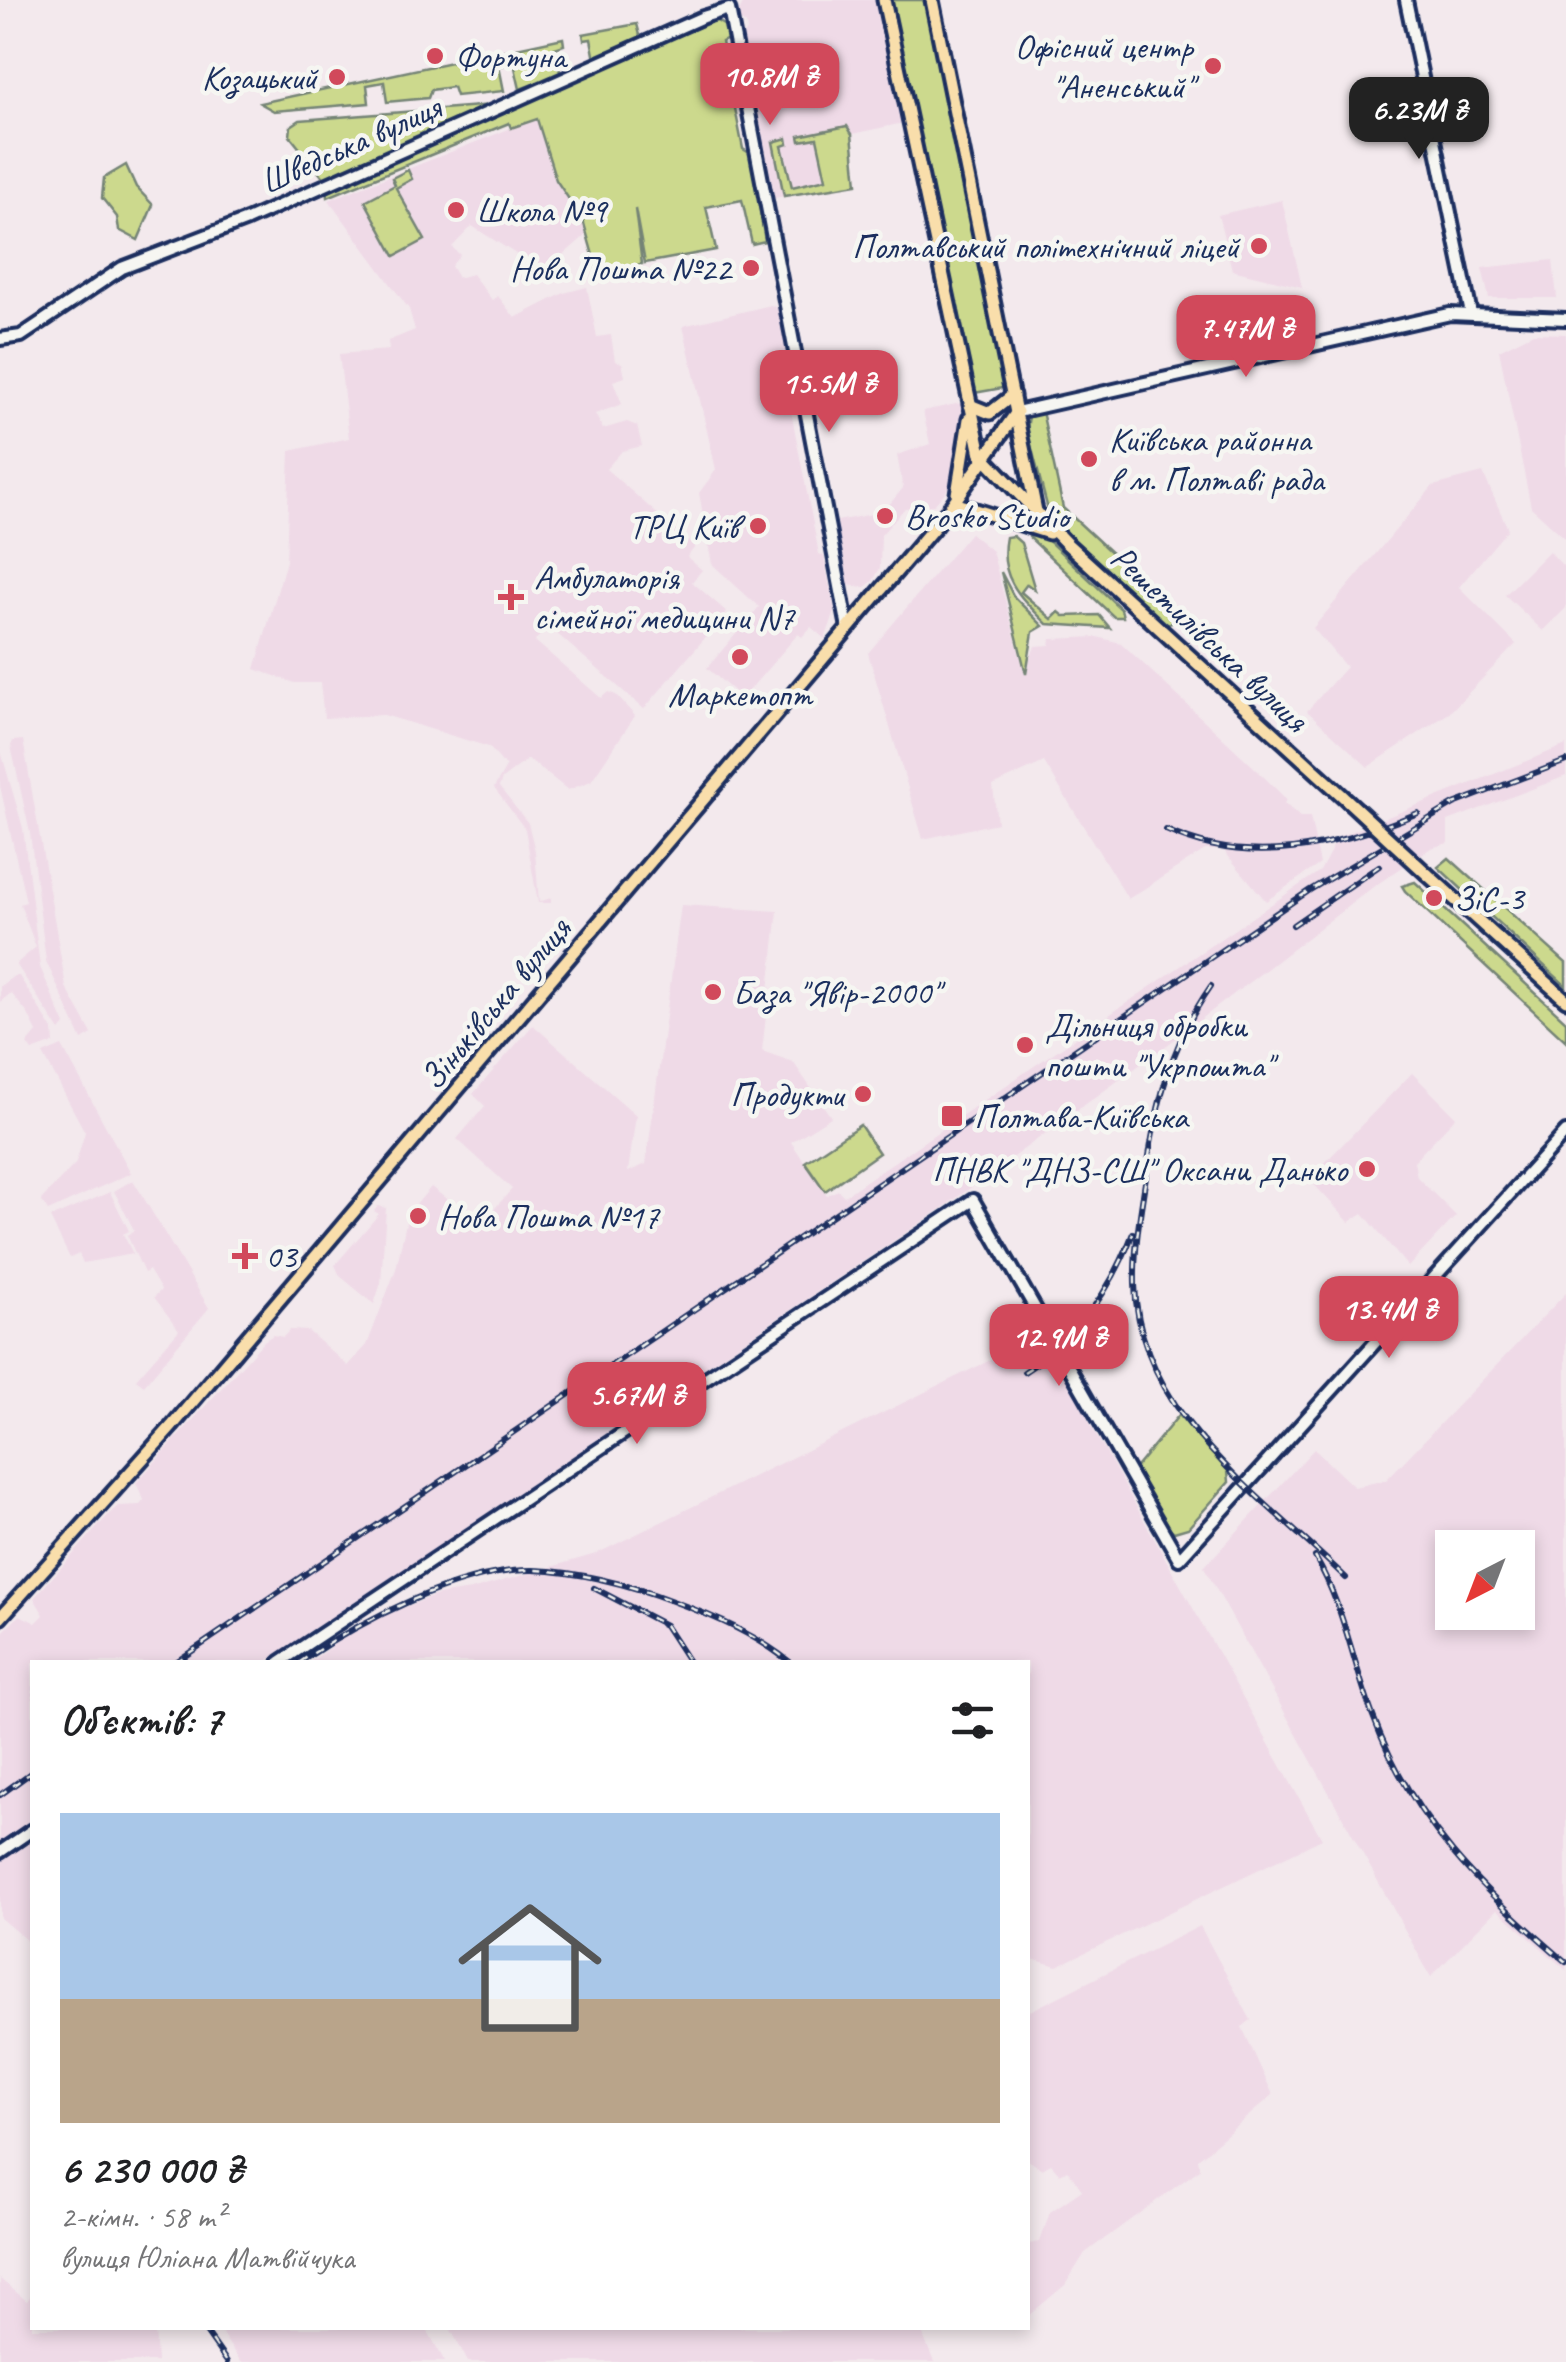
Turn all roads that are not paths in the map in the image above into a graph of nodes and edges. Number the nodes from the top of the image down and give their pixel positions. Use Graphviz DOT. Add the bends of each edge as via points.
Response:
graph roads {
  1 [pos="884,0"];
  2 [pos="932,0"];
  3 [pos="1406,0"];
  4 [pos="1471,314"];
  5 [pos="1566,320"];
  6 [pos="0,339"];
  7 [pos="1013,395"];
  8 [pos="970,404"];
  9 [pos="1016,412"];
  10 [pos="985,458"];
  11 [pos="1012,488"];
  12 [pos="954,503"];
  13 [pos="1036,515"];
  14 [pos="1010,517"];
  15 [pos="1066,543"];
  16 [pos="848,628"];
  17 [pos="1566,1000"];
  18 [pos="1566,1132"];
  19 [pos="0,1618"];
  20 [pos="283,1660"];
  21 [pos="30,1831"];
  22 [pos="0,1852"];
  1 -- 8 [label="main road"];
  2 -- 7 [label="main road"];
  3 -- 4 [label="street"];
  4 -- 5 [label="street"];
  4 -- 9 [label="street"];
  6 -- 16 [label="street, Шведська вулиця" via="21,336 122,268 730,9"];
  7 -- 8 [label="main road" via="990,414"];
  7 -- 9 [label="main road"];
  8 -- 10 [label="main road"];
  8 -- 12 [label="main road" via="969,442"];
  9 -- 10 [label="main road, Зіньківська вулиця"];
  9 -- 13 [label="main road"];
  10 -- 11 [label="main road, Решетилівська вулиця"];
  10 -- 12 [label="main road, Зіньківська вулиця"];
  11 -- 13 [label="main road, Решетилівська вулиця"];
  11 -- 14 [label="main road"];
  12 -- 14 [label="main road"];
  12 -- 16 [label="main road, Зіньківська вулиця"];
  13 -- 15 [label="main road, Решетилівська вулиця"];
  14 -- 15 [label="main road"];
  15 -- 17 [label="main road, Решетилівська вулиця, bridge"];
  16 -- 19 [label="main road, Зіньківська вулиця" via="182,1414"];
  18 -- 20 [label="street" via="1179,1559 973,1200"];
  21 -- 22 [label="street"];
}
